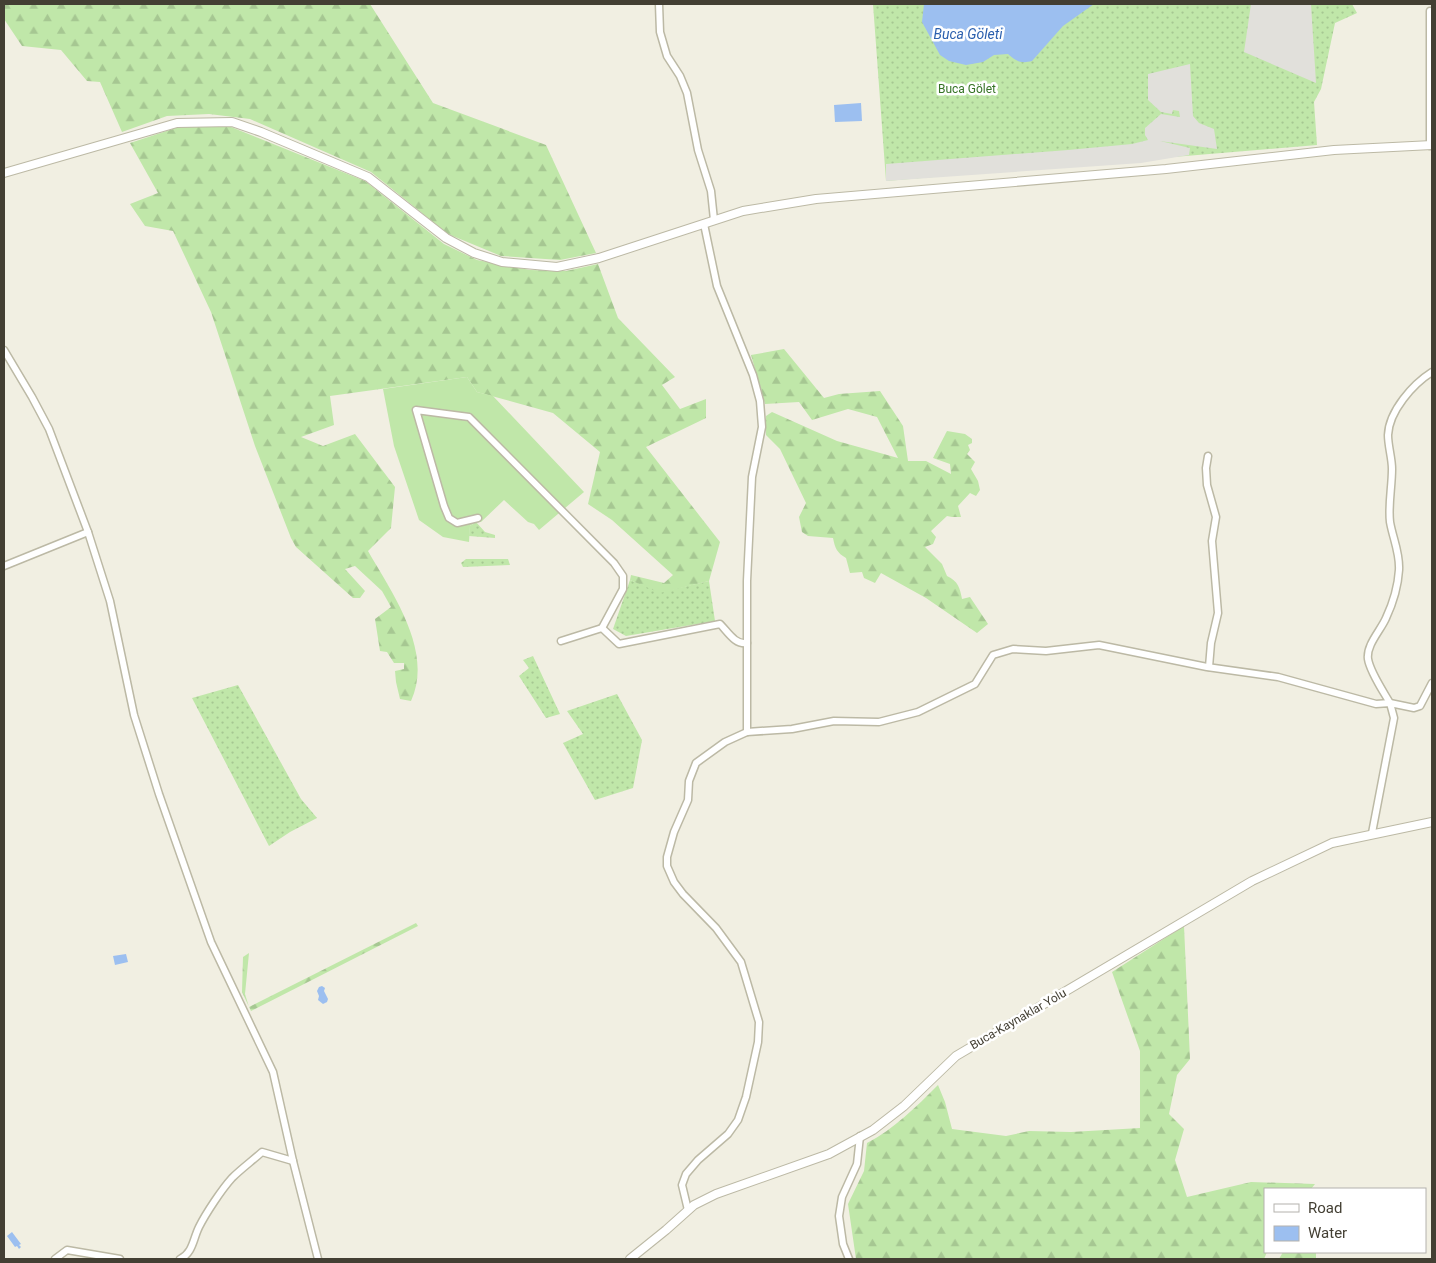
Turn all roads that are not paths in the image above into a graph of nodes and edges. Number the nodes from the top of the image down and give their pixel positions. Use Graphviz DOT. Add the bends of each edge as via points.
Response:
graph roads {
  1 [pos="659,4"];
  2 [pos="1430,11"];
  3 [pos="1431,145"];
  4 [pos="4,173"];
  5 [pos="714,220"];
  6 [pos="704,224"];
  7 [pos="4,350"];
  8 [pos="1432,372"];
  9 [pos="1208,456"];
  10 [pos="478,518"];
  11 [pos="88,532"];
  12 [pos="4,566"];
  13 [pos="602,628"];
  14 [pos="561,642"];
  15 [pos="747,643"];
  16 [pos="1209,667"];
  17 [pos="1432,683"];
  18 [pos="1390,703"];
  19 [pos="748,732"];
  20 [pos="1432,822"];
  21 [pos="1372,834"];
  22 [pos="860,1136"];
  23 [pos="293,1161"];
  24 [pos="688,1210"];
  25 [pos="185,1258"];
  26 [pos="55,1259"];
  27 [pos="120,1259"];
  28 [pos="318,1259"];
  29 [pos="630,1259"];
  30 [pos="848,1259"];
  1 -- 5 [label="street" via="660,32 667,56 687,93 698,150 711,190"];
  2 -- 3 [label="street"];
  3 -- 5 [label="street" via="1334,150 1166,169 816,199 743,211"];
  4 -- 6 [label="street" via="177,123 232,122 368,177 446,238 474,253 502,262 558,267 599,258"];
  5 -- 6 [label="street"];
  6 -- 15 [label="street" via="718,286 760,400 762,426 752,477"];
  7 -- 11 [label="street" via="49,429"];
  8 -- 18 [label="street" via="1400,404 1389,431 1392,467 1390,515 1399,570 1386,617 1368,655"];
  9 -- 16 [label="street" via="1208,493 1216,517 1212,541 1218,613"];
  10 -- 13 [label="street" via="457,523 449,518 416,410 469,417 614,563 623,576 623,589"];
  11 -- 12 [label="street"];
  11 -- 23 [label="street" via="110,601 134,715 156,785 211,942 273,1072"];
  13 -- 14 [label="street"];
  13 -- 15 [label="street" via="619,644 720,624 737,642"];
  15 -- 19 [label="street"];
  16 -- 18 [label="street" via="1278,677 1376,704"];
  16 -- 19 [label="street" via="1099,645 1046,651 1013,649 994,655 975,684 918,712 879,722 834,721 792,729"];
  17 -- 18 [label="street" via="1420,706 1414,708"];
  18 -- 21 [label="street" via="1394,718"];
  19 -- 24 [label="street" via="724,742 696,763 688,781 688,800 667,857 674,882 716,928 741,962 759,1022 758,1042 738,1120 728,1134 686,1174 682,1184"];
  20 -- 21 [label="street, Buca-Kaynaklar Yolu"];
  21 -- 22 [label="street, Buca-Kaynaklar Yolu" via="1332,843 1252,881 956,1056 904,1106"];
  22 -- 24 [label="street, Buca-Kaynaklar Yolu" via="829,1154 716,1194"];
  22 -- 30 [label="street" via="858,1164 842,1196 839,1216"];
  23 -- 25 [label="street" via="262,1152 232,1178 206,1215"];
  23 -- 28 [label="street"];
  24 -- 29 [label="street, Buca-Kaynaklar Yolu"];
  26 -- 27 [label="street" via="67,1250"];
}
